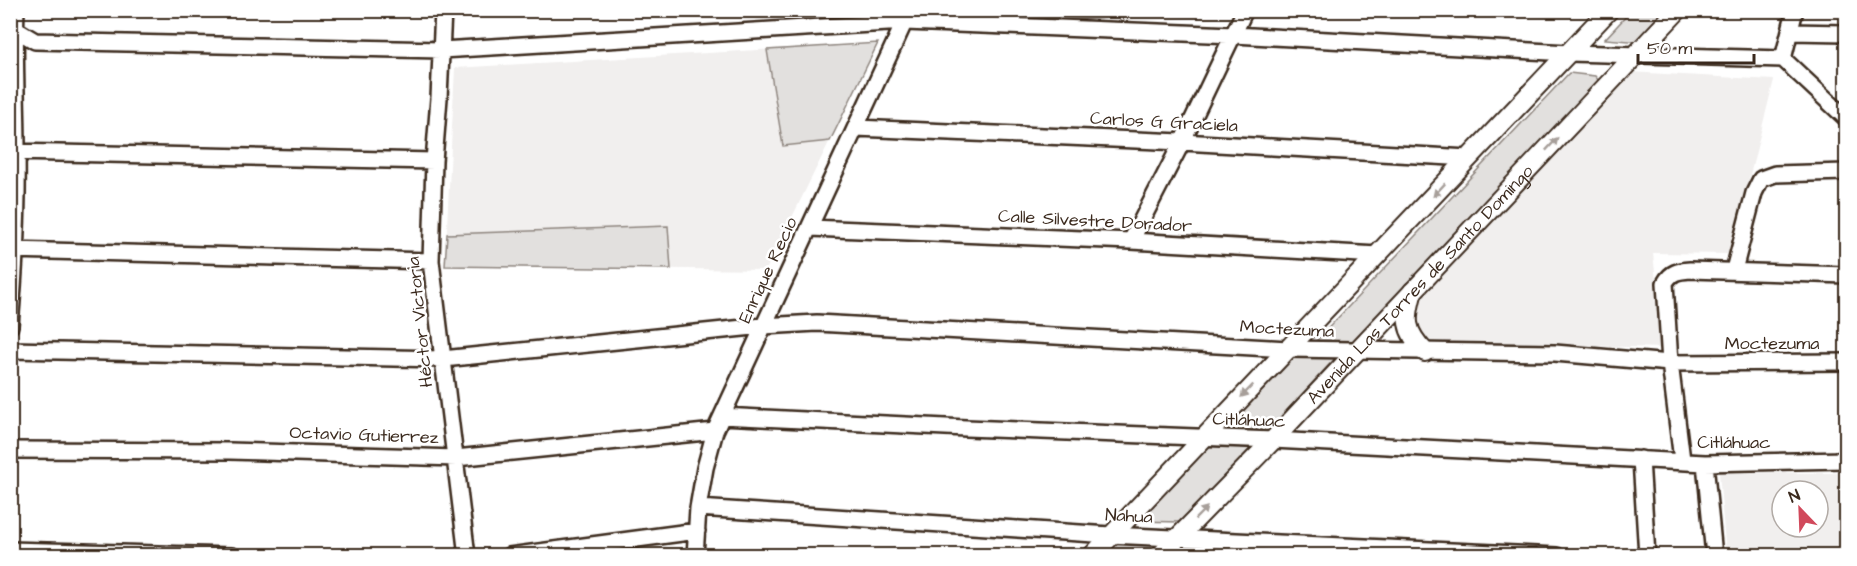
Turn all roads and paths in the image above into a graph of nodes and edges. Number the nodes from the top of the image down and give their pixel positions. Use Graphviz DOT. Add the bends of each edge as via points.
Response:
graph roads {
  1 [pos="16,10"];
  2 [pos="443,10"];
  3 [pos="1245,10"];
  4 [pos="1609,10"];
  5 [pos="1678,10"];
  6 [pos="1795,10"];
  7 [pos="907,16"];
  8 [pos="13,28"];
  9 [pos="1790,32"];
  10 [pos="1846,33"];
  11 [pos="1234,35"];
  12 [pos="35,41"];
  13 [pos="441,50"];
  14 [pos="12,53"];
  15 [pos="1569,53"];
  16 [pos="1635,55"];
  17 [pos="1783,59"];
  18 [pos="1846,118"];
  19 [pos="856,128"];
  20 [pos="1182,142"];
  21 [pos="14,152"];
  22 [pos="1469,158"];
  23 [pos="434,160"];
  24 [pos="1846,172"];
  25 [pos="810,228"];
  26 [pos="1131,241"];
  27 [pos="14,250"];
  28 [pos="1378,255"];
  29 [pos="431,261"];
  30 [pos="1734,270"];
  31 [pos="1846,275"];
  32 [pos="1413,291"];
  33 [pos="10,326"];
  34 [pos="763,326"];
  35 [pos="1288,349"];
  36 [pos="10,351"];
  37 [pos="1356,351"];
  38 [pos="1425,352"];
  39 [pos="444,359"];
  40 [pos="1846,362"];
  41 [pos="1670,363"];
  42 [pos="722,416"];
  43 [pos="715,431"];
  44 [pos="1202,438"];
  45 [pos="1273,440"];
  46 [pos="10,450"];
  47 [pos="456,458"];
  48 [pos="1641,459"];
  49 [pos="1682,460"];
  50 [pos="1846,460"];
  51 [pos="1705,463"];
  52 [pos="698,508"];
  53 [pos="697,531"];
  54 [pos="1110,535"];
  55 [pos="1176,538"];
  56 [pos="10,550"];
  57 [pos="232,555"];
  58 [pos="467,555"];
  59 [pos="509,555"];
  60 [pos="695,555"];
  61 [pos="1092,555"];
  62 [pos="1160,555"];
  63 [pos="1557,555"];
  64 [pos="1647,555"];
  65 [pos="1714,555"];
  1 -- 8 [label="street"];
  2 -- 13 [label="street, Héctor Victoria"];
  3 -- 11 [label="street"];
  4 -- 15 [label="street"];
  5 -- 16 [label="street, Avenida Las Torres de Santo Domingo"];
  6 -- 9 [label="street"];
  7 -- 11 [label="street"];
  7 -- 13 [label="street"];
  7 -- 19 [label="street, Enrique Recio"];
  8 -- 12 [label="street"];
  8 -- 14 [label="street"];
  9 -- 10 [label="street"];
  9 -- 17 [label="street"];
  11 -- 15 [label="street"];
  11 -- 20 [label="street"];
  12 -- 13 [label="street"];
  12 -- 14 [label="street"];
  13 -- 23 [label="street, Héctor Victoria"];
  14 -- 21 [label="street"];
  15 -- 16 [label="street"];
  15 -- 22 [label="street"];
  16 -- 17 [label="street"];
  32 -- 16 [label="street, Avenida Las Torres de Santo Domingo, one-way"];
  17 -- 18 [label="street"];
  19 -- 20 [label="street, Carlos G Graciela"];
  19 -- 25 [label="street, Enrique Recio"];
  20 -- 22 [label="street, Carlos G Graciela"];
  20 -- 26 [label="street"];
  21 -- 23 [label="street"];
  21 -- 27 [label="street"];
  22 -- 28 [label="street, one-way"];
  23 -- 29 [label="street, Héctor Victoria"];
  24 -- 30 [label="street" via="1785,173 1761,179"];
  25 -- 26 [label="street, Calle Silvestre Dorador"];
  25 -- 34 [label="street, Enrique Recio"];
  26 -- 28 [label="street, Calle Silvestre Dorador"];
  27 -- 29 [label="street"];
  27 -- 33 [label="street"];
  28 -- 35 [label="street"];
  29 -- 39 [label="street, Héctor Victoria"];
  30 -- 31 [label="street"];
  30 -- 41 [label="street" via="1683,270 1668,277 1665,283"];
  32 -- 37 [label="street, Avenida Las Torres de Santo Domingo"];
  32 -- 38 [label="street" via="1408,324 1413,340"];
  34 -- 35 [label="street, Moctezuma" via="847,324"];
  34 -- 39 [label="street, Moctezuma"];
  34 -- 42 [label="street, Enrique Recio"];
  35 -- 37 [label="street, Moctezuma"];
  35 -- 44 [label="street, one-way"];
  36 -- 39 [label="street, Moctezuma"];
  37 -- 38 [label="street, Moctezuma"];
  37 -- 45 [label="street, Avenida Las Torres de Santo Domingo"];
  38 -- 41 [label="street, Moctezuma" via="1555,353"];
  39 -- 47 [label="street, Héctor Victoria"];
  40 -- 41 [label="street, Moctezuma"];
  41 -- 49 [label="street"];
  42 -- 43 [label="street, Enrique Recio"];
  42 -- 44 [label="street, Citláhuac"];
  43 -- 47 [label="street, Octavio Gutierrez"];
  43 -- 52 [label="street, Enrique Recio"];
  44 -- 45 [label="street, Citláhuac"];
  44 -- 54 [label="street"];
  45 -- 48 [label="street, Citláhuac"];
  55 -- 45 [label="street, Avenida Las Torres de Santo Domingo, one-way"];
  46 -- 47 [label="street, Octavio Gutierrez"];
  47 -- 58 [label="street, Héctor Victoria"];
  48 -- 49 [label="street, Citláhuac"];
  48 -- 64 [label="street"];
  49 -- 51 [label="street, Citláhuac"];
  50 -- 51 [label="street, Citláhuac"];
  51 -- 65 [label="street"];
  52 -- 53 [label="street, Enrique Recio"];
  52 -- 54 [label="street, Nahua"];
  53 -- 59 [label="street"];
  53 -- 60 [label="street, Enrique Recio"];
  54 -- 55 [label="street, Nahua"];
  54 -- 61 [label="street"];
  55 -- 62 [label="street, Avenida Las Torres de Santo Domingo"];
  55 -- 63 [label="street, Nahua"];
  56 -- 57 [label="street"];
}
